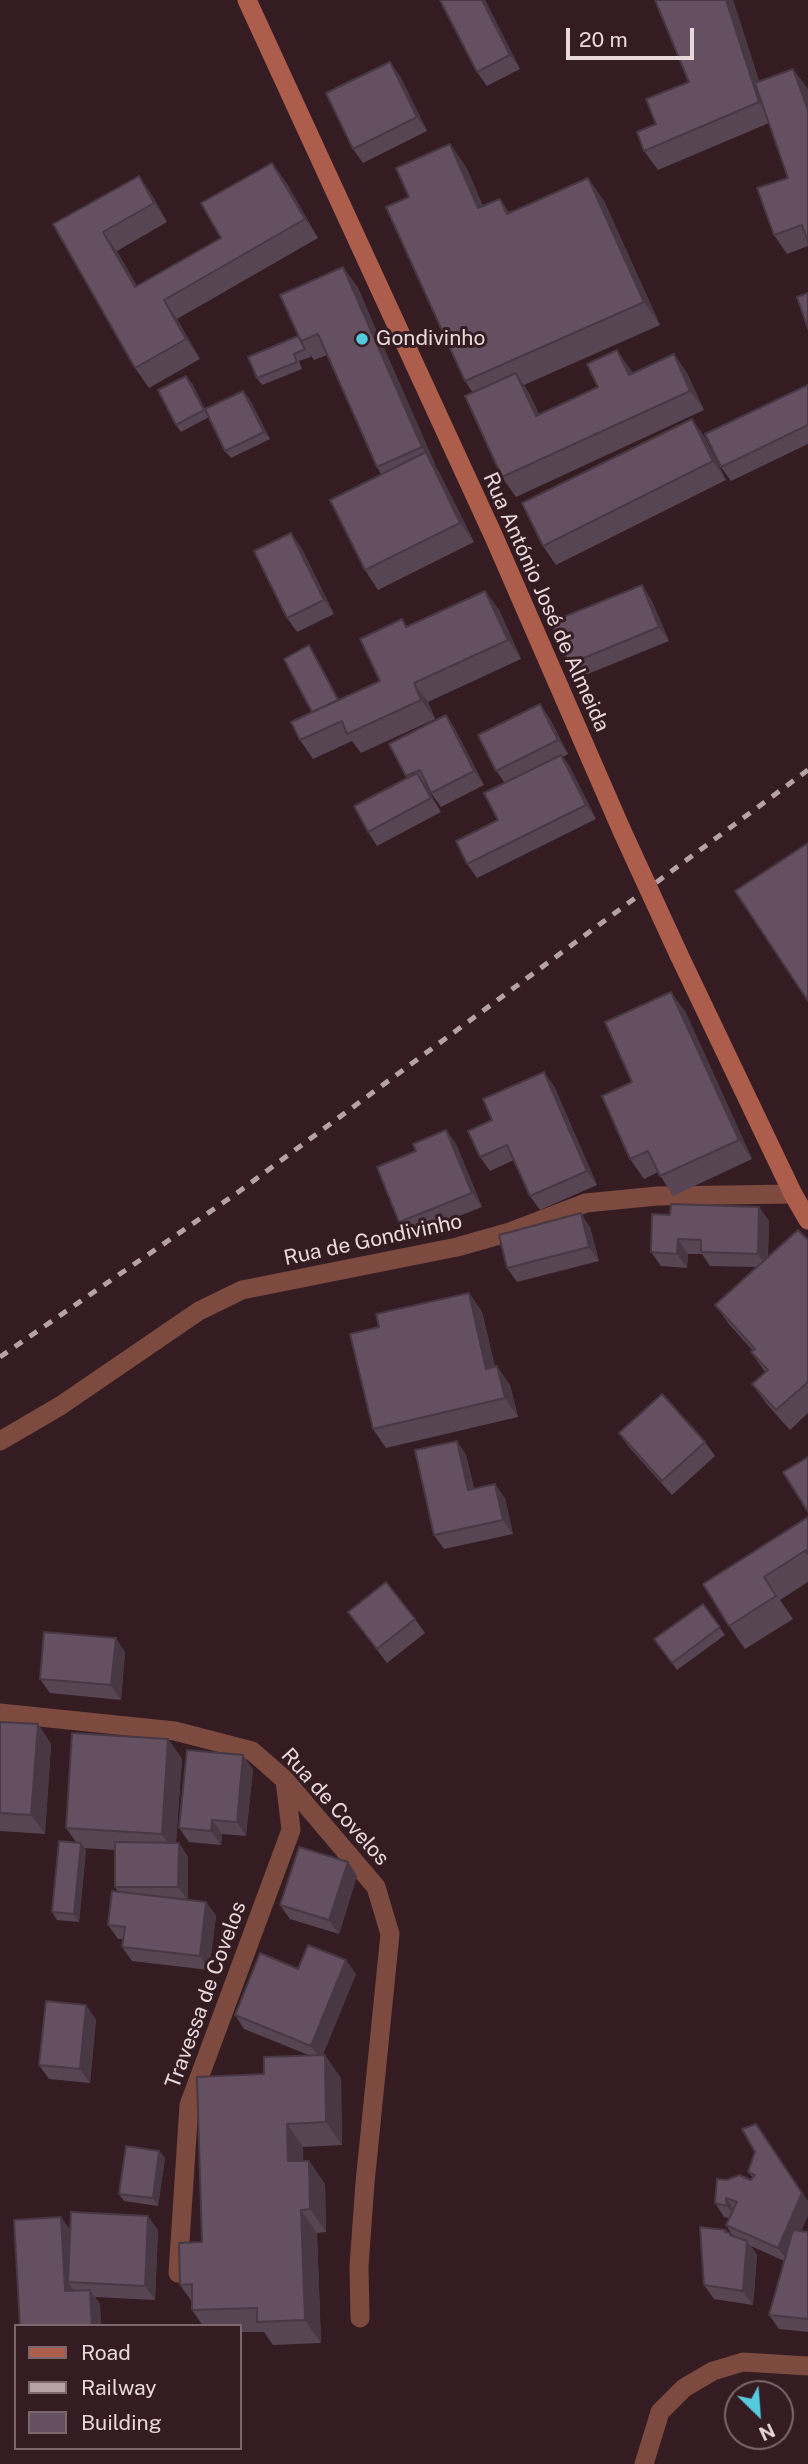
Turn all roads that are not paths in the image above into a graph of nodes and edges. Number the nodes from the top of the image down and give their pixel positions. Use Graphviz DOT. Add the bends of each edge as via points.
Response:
graph roads {
  1 [pos="247,0"];
  2 [pos="793,1194"];
  3 [pos="808,1220"];
  4 [pos="0,1441"];
  5 [pos="0,1713"];
  6 [pos="285,1780"];
  7 [pos="178,2273"];
  8 [pos="360,2318"];
  9 [pos="808,2366"];
  10 [pos="644,2464"];
  1 -- 2 [label="main road, Rua António José de Almeida, bridge" via="494,537 622,831"];
  2 -- 3 [label="main road, Rua António José de Almeida"];
  2 -- 4 [label="street, Rua de Gondivinho" via="657,1196 586,1203 457,1247 242,1290 199,1311 60,1406"];
  5 -- 6 [label="street, Rua de Covelos" via="175,1731 252,1751"];
  6 -- 7 [label="street, Travessa de Covelos" via="291,1830 189,2105"];
  6 -- 8 [label="street, Rua de Covelos" via="376,1887 390,1934 365,2183"];
  9 -- 10 [label="street" via="743,2362 713,2371 684,2388 660,2412"];
}
